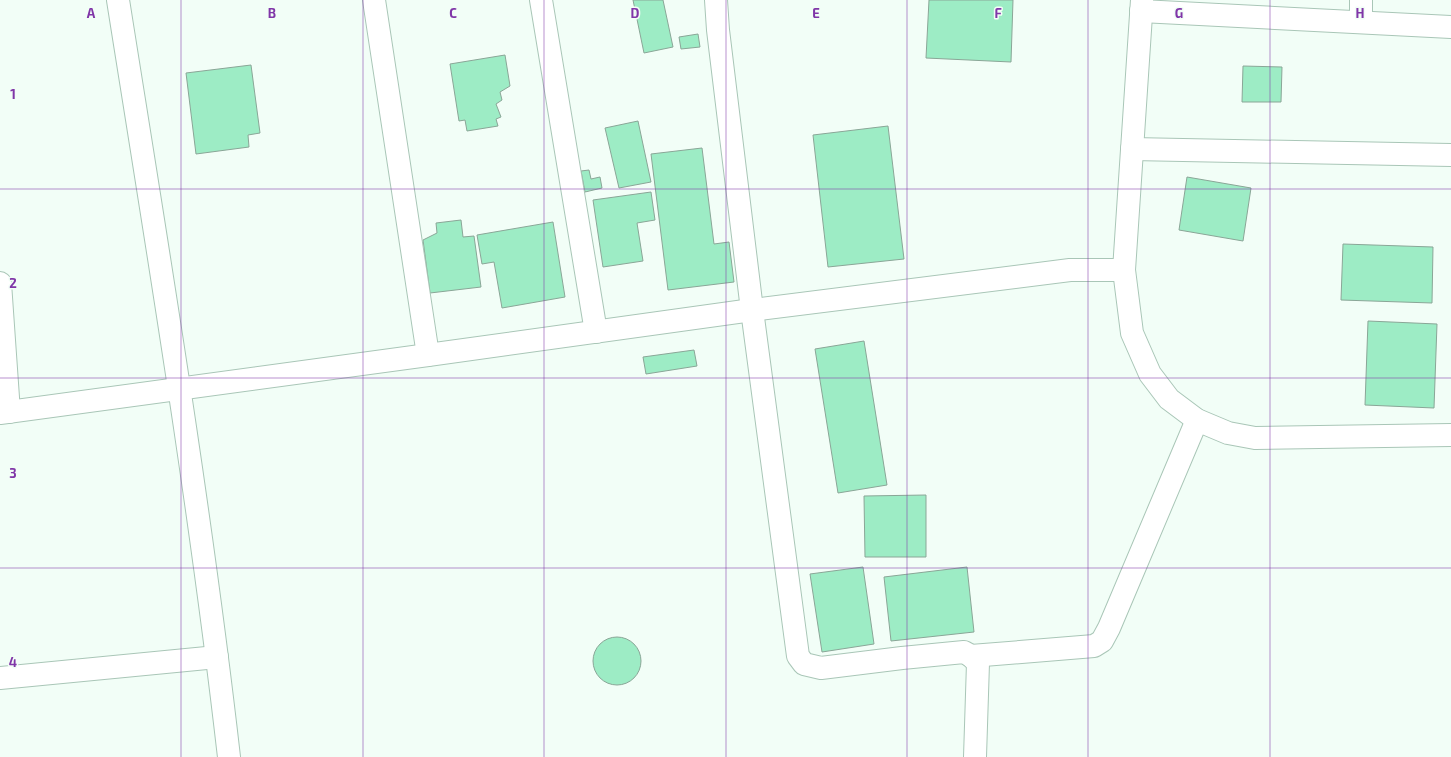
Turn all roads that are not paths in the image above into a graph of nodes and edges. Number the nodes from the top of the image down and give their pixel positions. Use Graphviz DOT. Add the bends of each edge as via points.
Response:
graph roads {
  1 [pos="118,0"];
  2 [pos="374,0"];
  3 [pos="540,0"];
  4 [pos="716,0"];
  5 [pos="1361,0"];
  6 [pos="1142,6"];
  7 [pos="1361,22"];
  8 [pos="1451,27"];
  9 [pos="1132,149"];
  10 [pos="1451,155"];
  11 [pos="1124,270"];
  12 [pos="0,283"];
  13 [pos="752,310"];
  14 [pos="596,332"];
  15 [pos="428,355"];
  16 [pos="180,389"];
  17 [pos="5,412"];
  18 [pos="1197,420"];
  19 [pos="1451,435"];
  20 [pos="217,656"];
  21 [pos="971,656"];
  22 [pos="0,678"];
  23 [pos="229,757"];
  24 [pos="975,757"];
  1 -- 16 [label="street"];
  2 -- 15 [label="street"];
  3 -- 14 [label="street"];
  4 -- 13 [label="street"];
  5 -- 7 [label="street"];
  6 -- 7 [label="street"];
  6 -- 9 [label="street"];
  7 -- 8 [label="street"];
  9 -- 10 [label="street"];
  9 -- 11 [label="street"];
  11 -- 13 [label="street" via="1070,270"];
  11 -- 18 [label="street" via="1132,333 1150,374 1169,399"];
  12 -- 17 [label="street"];
  13 -- 14 [label="street"];
  13 -- 21 [label="street" via="798,656 804,664 821,668 964,652"];
  14 -- 15 [label="street"];
  15 -- 16 [label="street"];
  16 -- 17 [label="street"];
  16 -- 20 [label="street"];
  18 -- 19 [label="street" via="1228,433 1255,438"];
  18 -- 21 [label="street" via="1102,641 1094,646"];
  20 -- 22 [label="street"];
  20 -- 23 [label="street"];
  21 -- 24 [label="street" via="978,663"];
}
